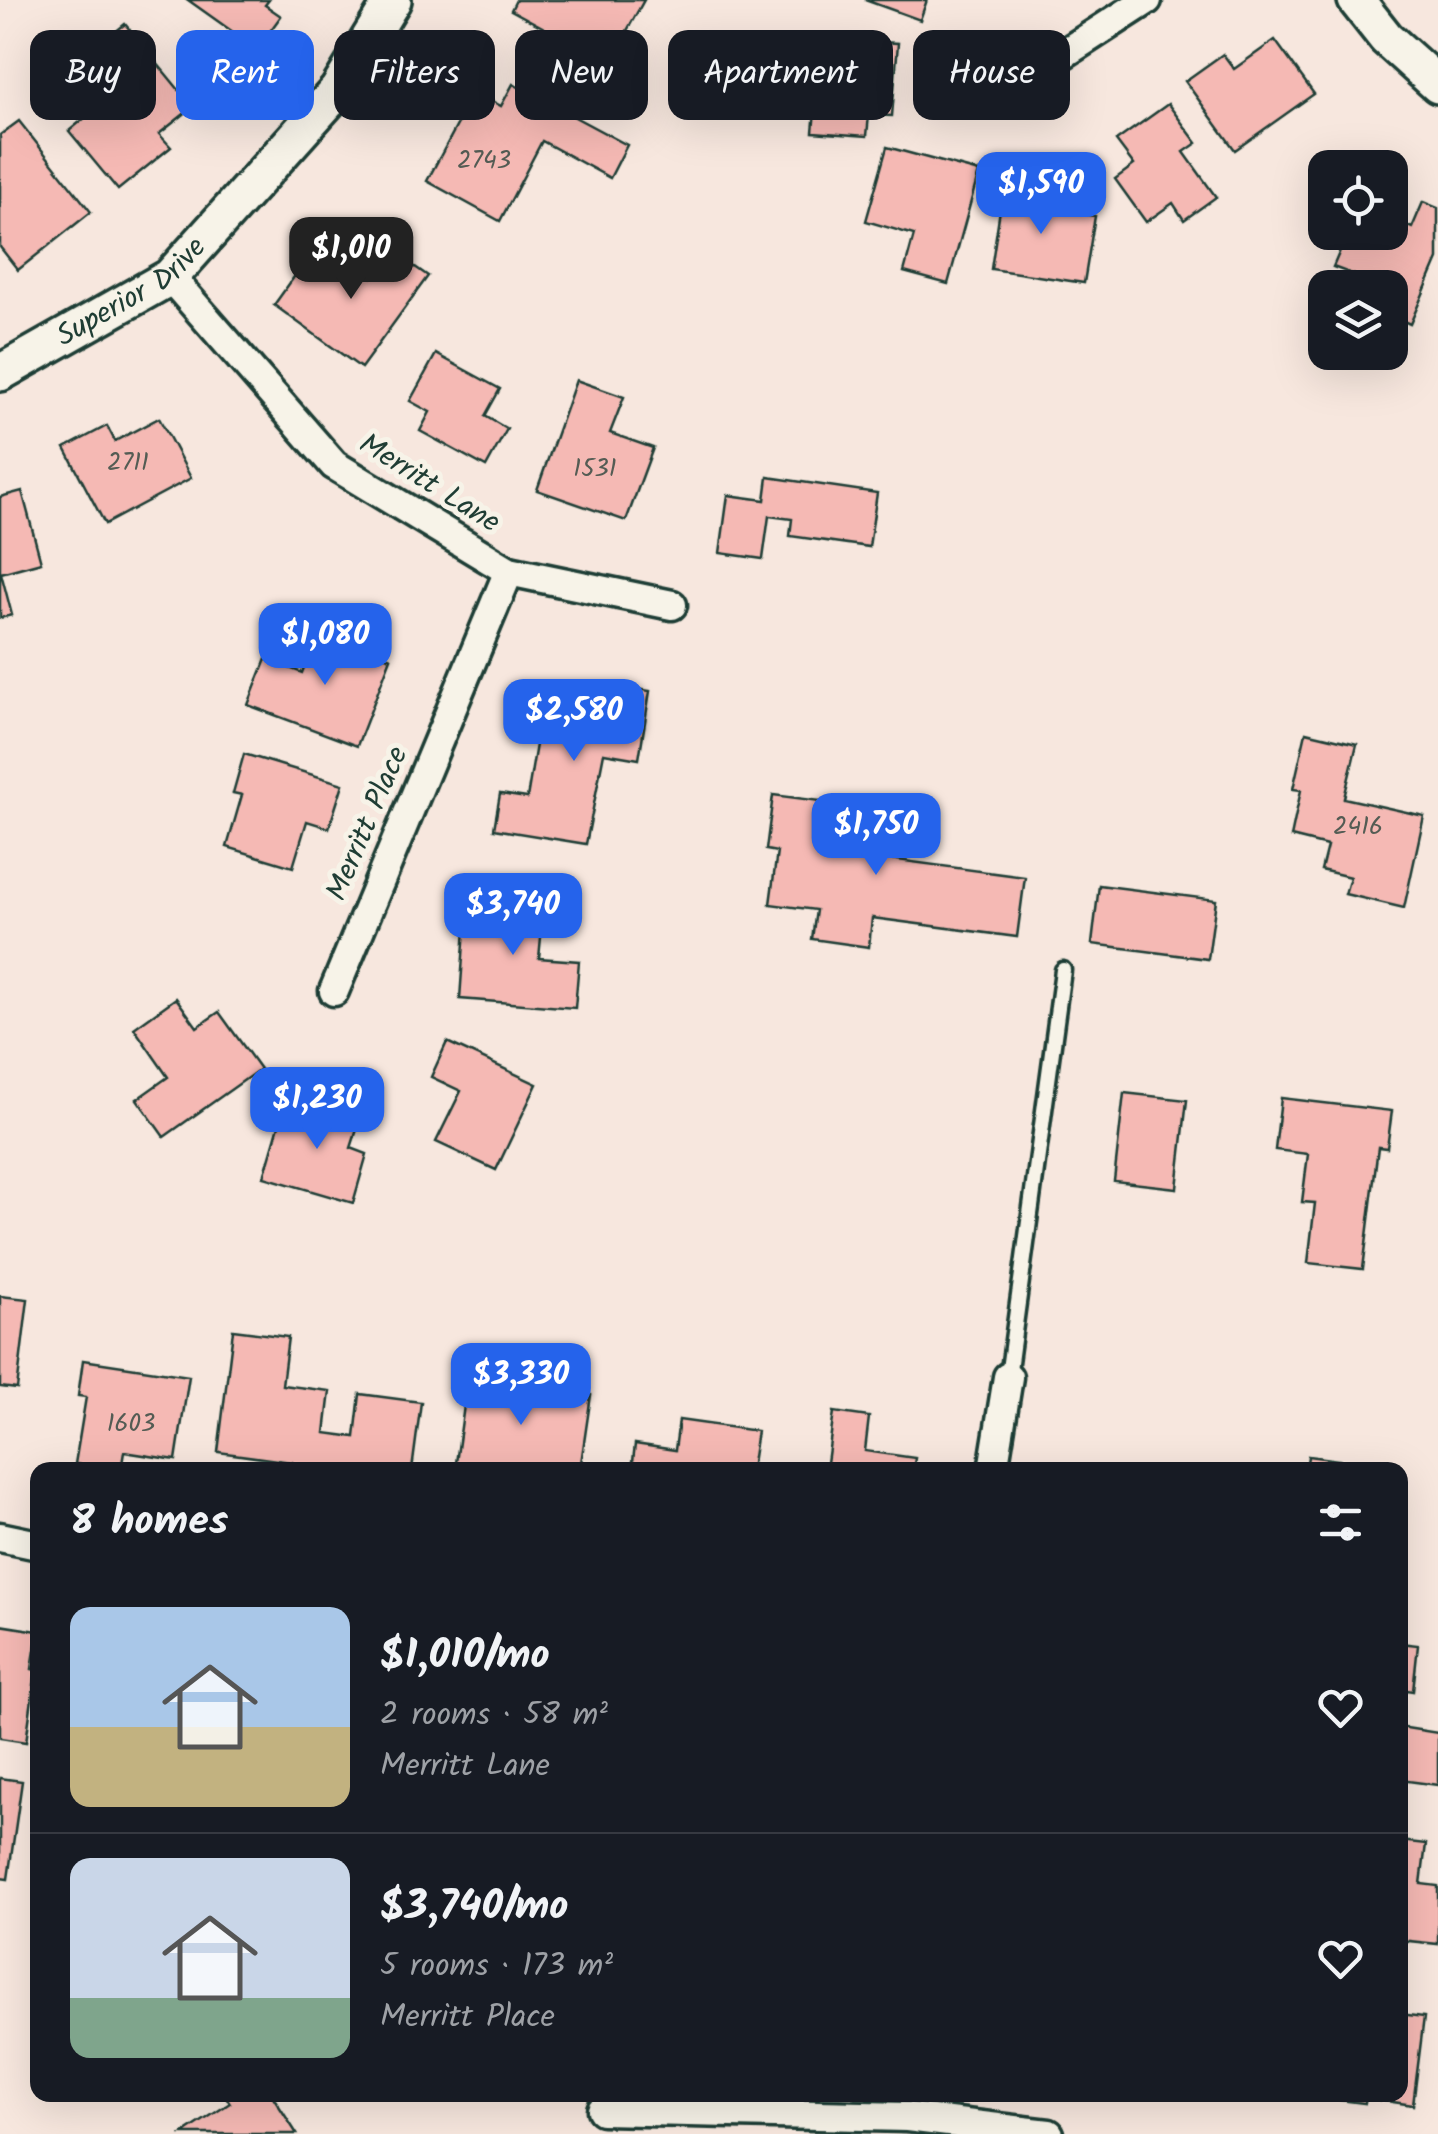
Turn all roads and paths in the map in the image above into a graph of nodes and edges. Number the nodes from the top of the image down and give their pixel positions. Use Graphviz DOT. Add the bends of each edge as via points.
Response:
graph roads {
  1 [pos="393,0"];
  2 [pos="1147,0"];
  3 [pos="1356,0"];
  4 [pos="1070,50"];
  5 [pos="1438,85"];
  6 [pos="170,277"];
  7 [pos="0,373"];
  8 [pos="509,572"];
  9 [pos="672,604"];
  10 [pos="1062,970"];
  11 [pos="334,990"];
  12 [pos="1008,1377"];
  13 [pos="994,1462"];
  14 [pos="0,1537"];
  15 [pos="30,1543"];
  16 [pos="602,2110"];
  17 [pos="907,2115"];
  18 [pos="1049,2134"];
  1 -- 6 [label="street, Superior Drive" via="338,90"];
  2 -- 4 [label="street"];
  3 -- 5 [label="street"];
  6 -- 7 [label="street, Superior Drive"];
  6 -- 8 [label="street, Merritt Lane" via="334,464"];
  8 -- 9 [label="street, Merritt Lane"];
  8 -- 11 [label="street, Merritt Place"];
  10 -- 12 [label="lane"];
  12 -- 13 [label="street"];
  14 -- 15 [label="street"];
  16 -- 17 [label="street"];
  17 -- 18 [label="street"];
}
